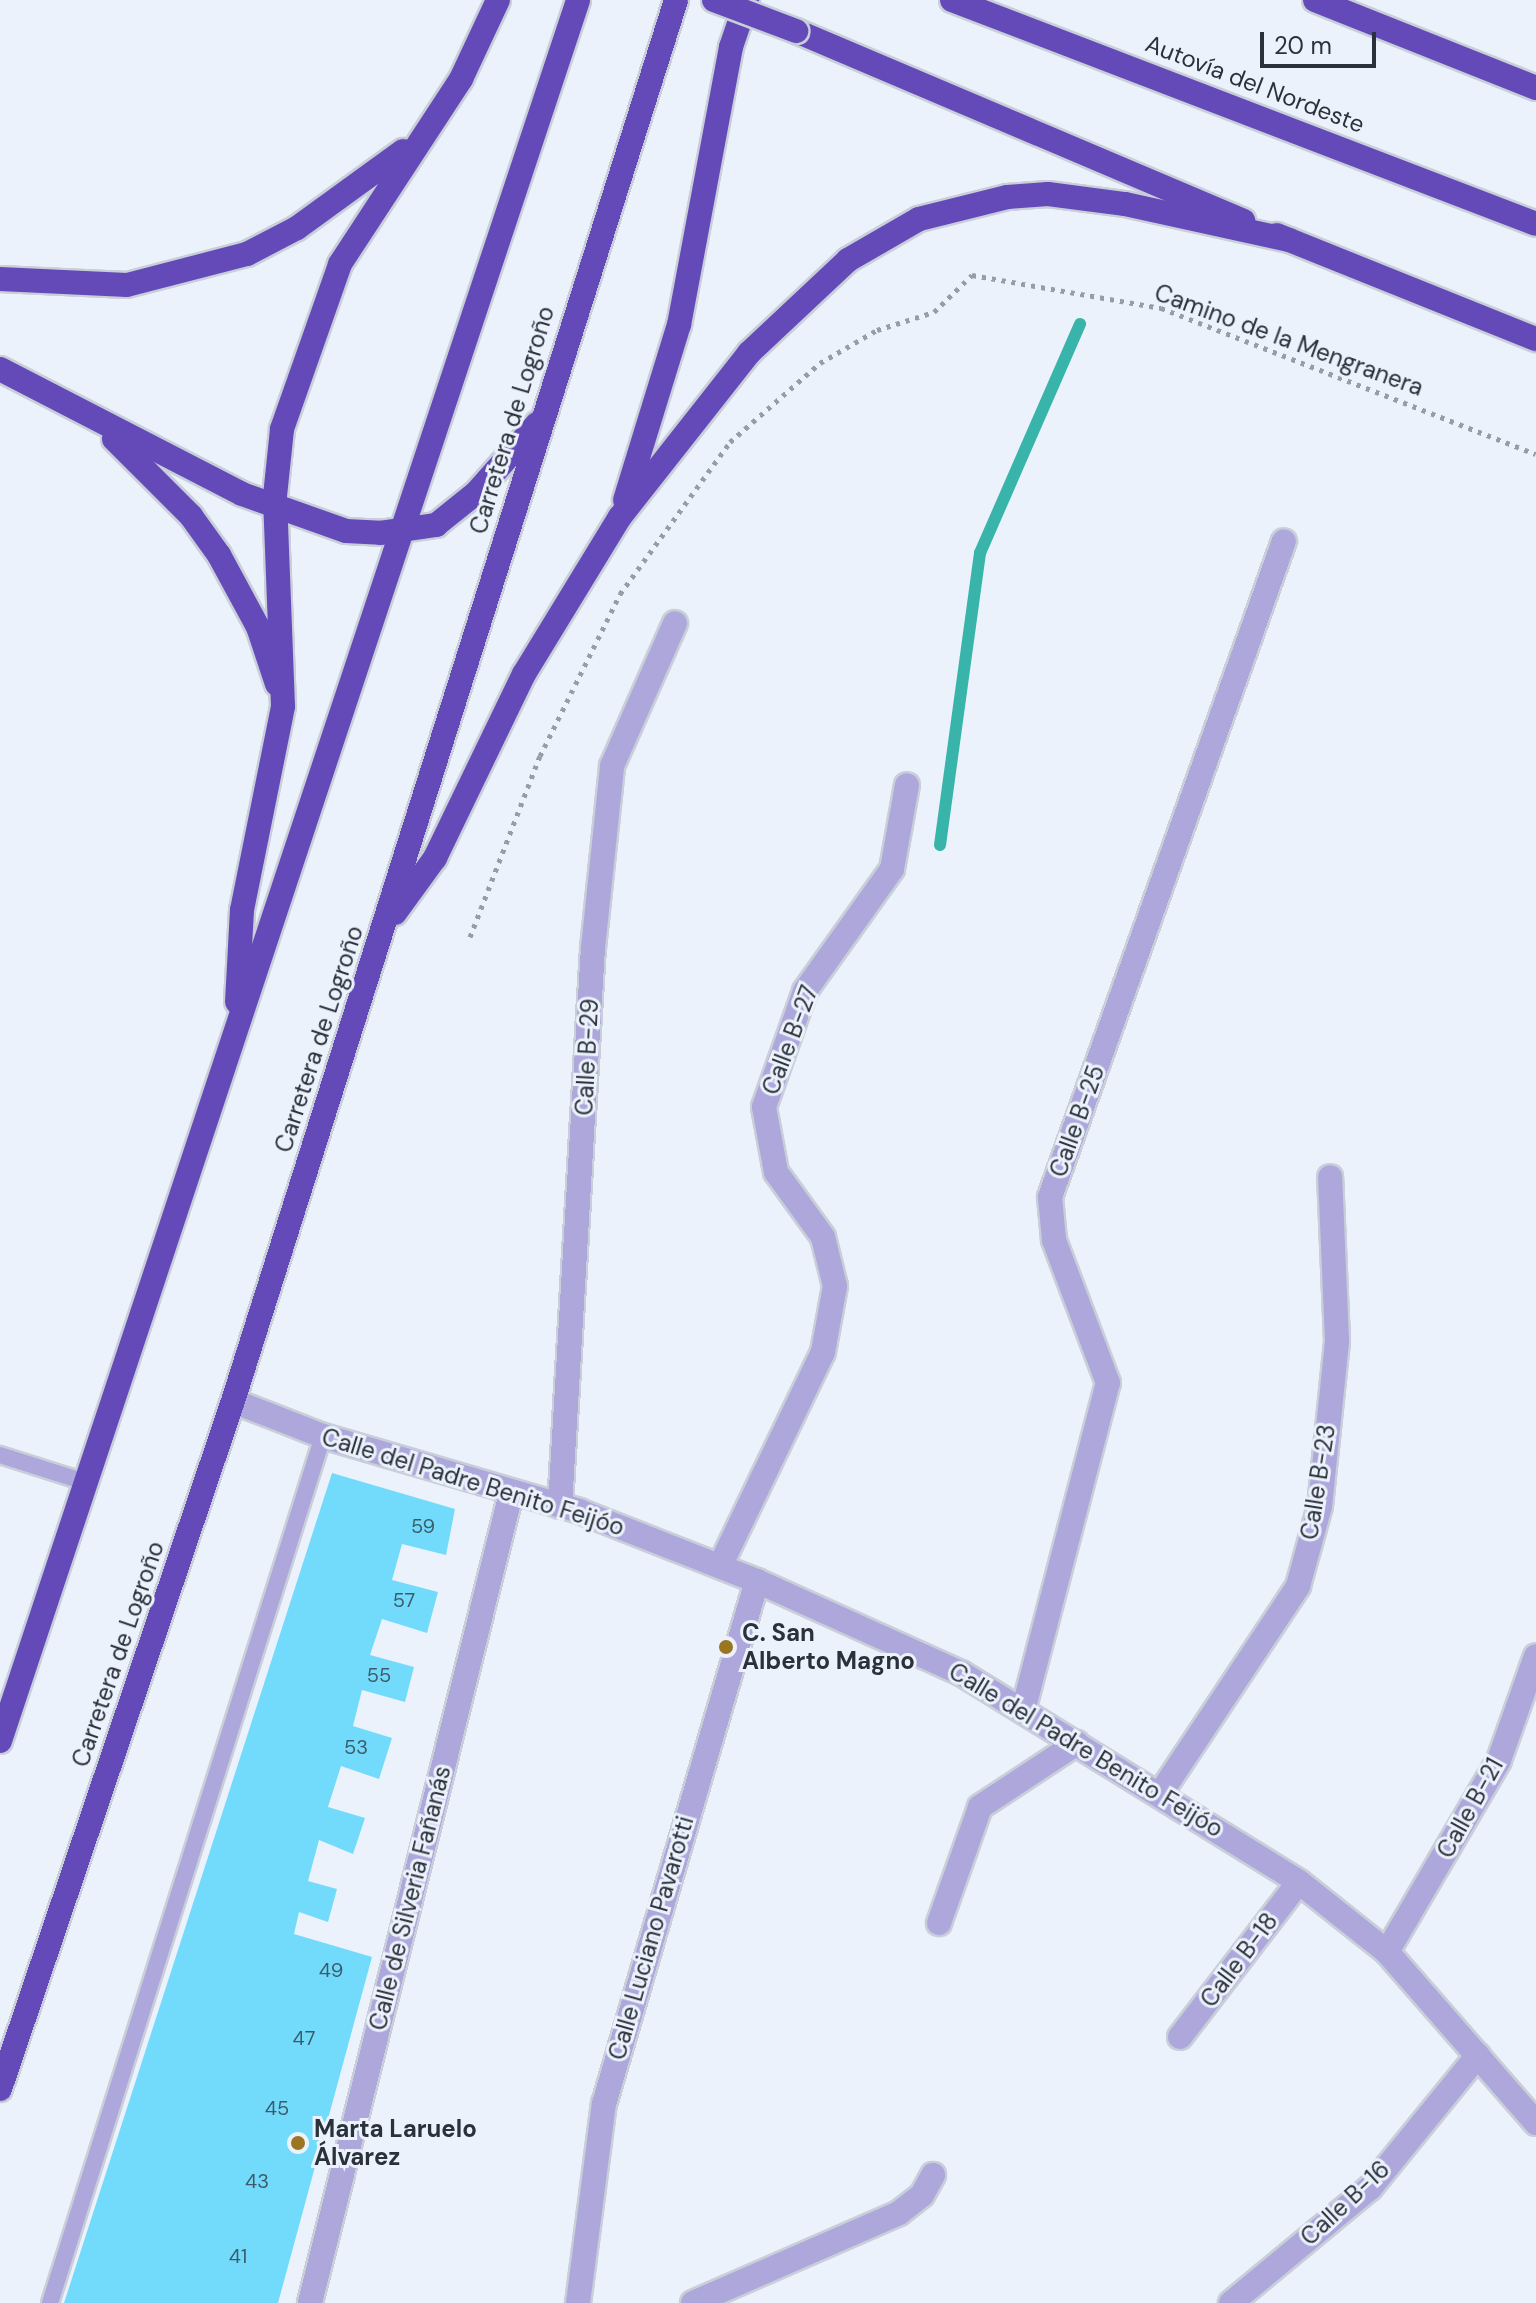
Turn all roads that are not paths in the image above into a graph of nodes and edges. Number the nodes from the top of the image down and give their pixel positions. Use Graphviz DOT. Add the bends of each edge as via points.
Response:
graph roads {
  1 [pos="498,0"];
  2 [pos="578,0"];
  3 [pos="676,0"];
  4 [pos="714,0"];
  5 [pos="747,0"];
  6 [pos="952,0"];
  7 [pos="1315,0"];
  8 [pos="1536,88"];
  9 [pos="427,132"];
  10 [pos="1536,224"];
  11 [pos="1289,240"];
  12 [pos="0,279"];
  13 [pos="1536,339"];
  14 [pos="0,369"];
  15 [pos="542,419"];
  16 [pos="95,421"];
  17 [pos="275,509"];
  18 [pos="620,517"];
  19 [pos="403,531"];
  20 [pos="1284,541"];
  21 [pos="675,623"];
  22 [pos="283,706"];
  23 [pos="907,785"];
  24 [pos="384,927"];
  25 [pos="235,1036"];
  26 [pos="1330,1177"];
  27 [pos="233,1401"];
  28 [pos="323,1436"];
  29 [pos="0,1455"];
  30 [pos="85,1482"];
  31 [pos="511,1493"];
  32 [pos="560,1506"];
  33 [pos="720,1566"];
  34 [pos="757,1581"];
  35 [pos="1536,1656"];
  36 [pos="1023,1711"];
  37 [pos="0,1741"];
  38 [pos="1077,1743"];
  39 [pos="1160,1794"];
  40 [pos="1299,1882"];
  41 [pos="939,1923"];
  42 [pos="1387,1952"];
  43 [pos="1180,2037"];
  44 [pos="1478,2055"];
  45 [pos="0,2089"];
  46 [pos="1536,2123"];
  47 [pos="933,2175"];
  48 [pos="50,2303"];
  49 [pos="310,2303"];
  50 [pos="578,2303"];
  51 [pos="693,2303"];
  52 [pos="1231,2303"];
  1 -- 9 [label="highway"];
  2 -- 19 [label="highway"];
  3 -- 15 [label="highway, Carretera de Logroño"];
  4 -- 11 [label="highway, bridge"];
  5 -- 18 [label="highway" via="731,47 679,325"];
  6 -- 10 [label="highway, Autovía del Nordeste"];
  7 -- 8 [label="highway"];
  9 -- 12 [label="highway" via="297,228 247,254 127,285"];
  9 -- 17 [label="highway" via="364,221 329,288 282,429"];
  11 -- 13 [label="highway"];
  11 -- 18 [label="highway" via="1125,204 1048,194 993,199 919,219 848,260 797,302 687,425"];
  14 -- 16 [label="highway"];
  15 -- 19 [label="highway" via="455,513 436,525"];
  15 -- 24 [label="highway, Carretera de Logroño"];
  16 -- 17 [label="highway"];
  16 -- 22 [label="highway" via="191,516 219,555 258,627"];
  17 -- 19 [label="highway" via="346,531"];
  17 -- 22 [label="highway"];
  18 -- 24 [label="highway" via="524,674 435,858"];
  19 -- 25 [label="highway"];
  20 -- 36 [label="street, Calle B-25" via="1050,1197 1054,1240 1108,1383"];
  21 -- 32 [label="street, Calle B-29" via="612,766 593,948"];
  22 -- 25 [label="highway" via="242,910"];
  23 -- 33 [label="street, Calle B-27" via="892,869 805,991 764,1107 776,1172 823,1237 835,1286 823,1352"];
  24 -- 27 [label="highway, Carretera de Logroño"];
  25 -- 30 [label="highway"];
  26 -- 39 [label="street, Calle B-23" via="1337,1341 1320,1506 1298,1586"];
  27 -- 28 [label="street, Calle del Padre Benito Feijóo"];
  27 -- 45 [label="highway, Carretera de Logroño"];
  28 -- 31 [label="street, Calle del Padre Benito Feijóo"];
  28 -- 48 [label="lane"];
  29 -- 30 [label="lane"];
  30 -- 37 [label="highway"];
  31 -- 32 [label="street, Calle del Padre Benito Feijóo"];
  31 -- 49 [label="street, Calle de Silveria Fañanás"];
  32 -- 33 [label="street, Calle del Padre Benito Feijóo"];
  33 -- 34 [label="street, Calle del Padre Benito Feijóo"];
  34 -- 36 [label="street, Calle del Padre Benito Feijóo" via="961,1673"];
  34 -- 50 [label="street, Calle Luciano Pavarotti" via="604,2104"];
  35 -- 42 [label="street, Calle B-21" via="1499,1760"];
  36 -- 38 [label="street, Calle del Padre Benito Feijóo"];
  38 -- 39 [label="street, Calle del Padre Benito Feijóo"];
  38 -- 41 [label="street" via="980,1807"];
  39 -- 40 [label="street, Calle del Padre Benito Feijóo"];
  40 -- 42 [label="street, Calle del Padre Benito Feijóo"];
  40 -- 43 [label="street, Calle B-18"];
  42 -- 44 [label="street, Calle del Padre Benito Feijóo"];
  44 -- 46 [label="street, Calle del Padre Benito Feijóo"];
  44 -- 52 [label="street, Calle B-16" via="1370,2188"];
  47 -- 51 [label="street" via="922,2195 899,2213"];
}
